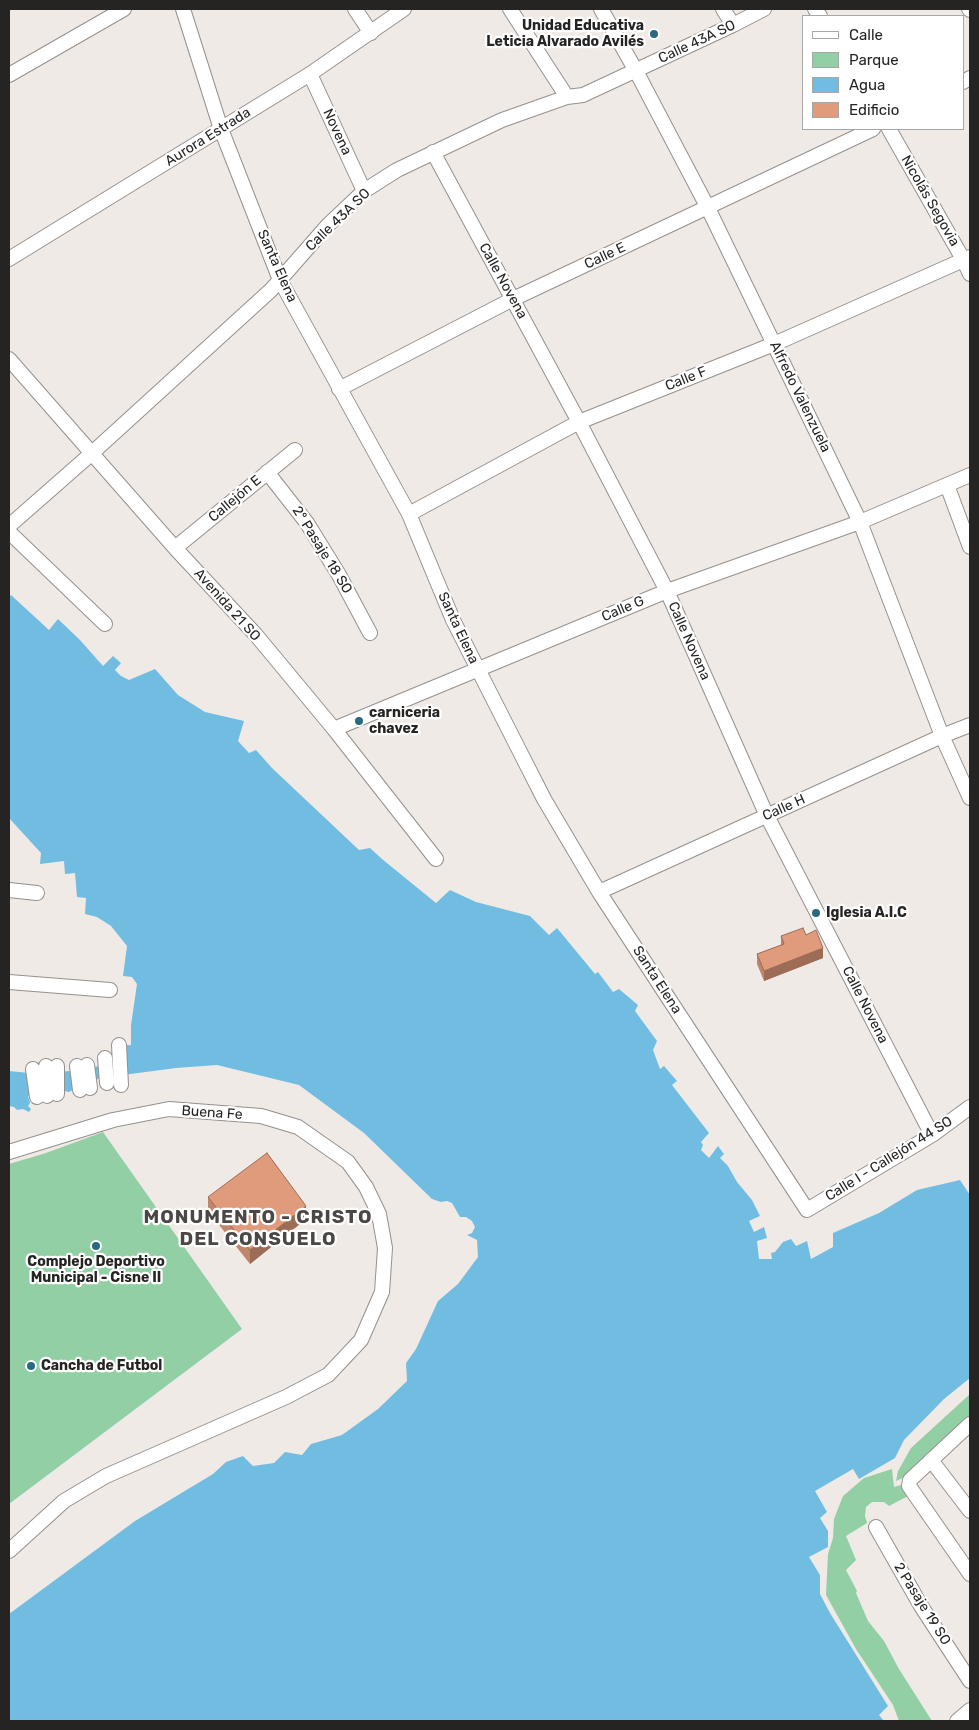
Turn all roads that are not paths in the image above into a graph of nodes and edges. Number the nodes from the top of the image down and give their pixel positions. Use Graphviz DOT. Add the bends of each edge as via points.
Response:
graph roads {
  1 [pos="124,9"];
  2 [pos="183,9"];
  3 [pos="355,9"];
  4 [pos="404,9"];
  5 [pos="510,9"];
  6 [pos="601,9"];
  7 [pos="723,9"];
  8 [pos="764,9"];
  9 [pos="733,25"];
  10 [pos="371,33"];
  11 [pos="636,71"];
  12 [pos="310,74"];
  13 [pos="9,75"];
  14 [pos="567,97"];
  15 [pos="222,130"];
  16 [pos="871,130"];
  17 [pos="889,130"];
  18 [pos="433,152"];
  19 [pos="364,191"];
  20 [pos="708,208"];
  21 [pos="9,259"];
  22 [pos="967,259"];
  23 [pos="970,274"];
  24 [pos="280,280"];
  25 [pos="513,299"];
  26 [pos="774,344"];
  27 [pos="9,358"];
  28 [pos="339,389"];
  29 [pos="579,422"];
  30 [pos="295,450"];
  31 [pos="91,454"];
  32 [pos="267,472"];
  33 [pos="970,475"];
  34 [pos="947,485"];
  35 [pos="409,514"];
  36 [pos="860,522"];
  37 [pos="9,526"];
  38 [pos="9,532"];
  39 [pos="970,547"];
  40 [pos="175,548"];
  41 [pos="667,591"];
  42 [pos="105,624"];
  43 [pos="370,633"];
  44 [pos="477,669"];
  45 [pos="970,726"];
  46 [pos="334,729"];
  47 [pos="942,736"];
  48 [pos="970,798"];
  49 [pos="767,816"];
  50 [pos="436,859"];
  51 [pos="9,890"];
  52 [pos="599,892"];
  53 [pos="37,893"];
  54 [pos="9,982"];
  55 [pos="110,990"];
  56 [pos="120,1045"];
  57 [pos="105,1058"];
  58 [pos="82,1065"];
  59 [pos="45,1067"];
  60 [pos="85,1089"];
  61 [pos="47,1096"];
  62 [pos="970,1107"];
  63 [pos="932,1135"];
  64 [pos="9,1152"];
  65 [pos="807,1210"];
  66 [pos="970,1424"];
  67 [pos="931,1460"];
  68 [pos="970,1511"];
  69 [pos="876,1527"];
  70 [pos="9,1552"];
  71 [pos="970,1574"];
  72 [pos="970,1681"];
  73 [pos="970,1710"];
  74 [pos="956,1721"];
  1 -- 13 [label="street"];
  2 -- 15 [label="street, Santa Elena"];
  3 -- 10 [label="street"];
  4 -- 10 [label="street, Aurora Estrada"];
  5 -- 14 [label="street"];
  6 -- 11 [label="street, Alfredo Valenzuela"];
  7 -- 9 [label="street"];
  8 -- 9 [label="street, Calle 43A SO"];
  9 -- 11 [label="street, Calle 43A SO"];
  10 -- 12 [label="street, Aurora Estrada"];
  11 -- 14 [label="street, Calle 43A SO" via="583,95"];
  11 -- 20 [label="street, Alfredo Valenzuela"];
  12 -- 15 [label="street, Aurora Estrada"];
  12 -- 19 [label="street, Novena"];
  14 -- 18 [label="street, Calle 43A SO" via="502,120"];
  15 -- 21 [label="street, Aurora Estrada"];
  15 -- 24 [label="street, Santa Elena"];
  16 -- 20 [label="street, Calle E"];
  17 -- 22 [label="street, Nicolás Segovia"];
  18 -- 19 [label="street, Calle 43A SO"];
  18 -- 25 [label="street, Calle Novena"];
  19 -- 24 [label="street, Calle 43A SO" via="328,225"];
  20 -- 25 [label="street, Calle E"];
  20 -- 26 [label="street, Alfredo Valenzuela"];
  22 -- 23 [label="street, Nicolás Segovia"];
  22 -- 26 [label="street, Calle F"];
  24 -- 28 [label="street, Santa Elena"];
  24 -- 31 [label="street, Calle 43A SO"];
  25 -- 28 [label="street, Calle E"];
  25 -- 29 [label="street, Calle Novena"];
  26 -- 29 [label="street, Calle F"];
  26 -- 36 [label="street, Alfredo Valenzuela"];
  27 -- 31 [label="street, Avenida 21 SO"];
  28 -- 35 [label="street, Santa Elena"];
  29 -- 35 [label="street, Calle F"];
  29 -- 41 [label="street, Calle Novena"];
  30 -- 32 [label="street, Callejón E"];
  31 -- 37 [label="street, Calle 43A SO"];
  31 -- 40 [label="street, Avenida 21 SO"];
  32 -- 40 [label="street, Callejón E"];
  32 -- 43 [label="street, 2° Pasaje 18 SO" via="312,530"];
  33 -- 34 [label="street, Calle G"];
  34 -- 36 [label="street, Calle G"];
  34 -- 39 [label="street"];
  35 -- 44 [label="street, Santa Elena"];
  36 -- 41 [label="street, Calle G"];
  36 -- 47 [label="street, Alfredo Valenzuela"];
  38 -- 42 [label="street"];
  40 -- 46 [label="street, Avenida 21 SO" via="256,635"];
  41 -- 44 [label="street, Calle G"];
  41 -- 49 [label="street, Calle Novena"];
  44 -- 46 [label="street, Calle G"];
  44 -- 52 [label="street, Santa Elena" via="544,799"];
  45 -- 47 [label="street, Calle H"];
  46 -- 50 [label="street, Avenida 21 SO"];
  47 -- 48 [label="street, Alfredo Valenzuela"];
  47 -- 49 [label="street, Calle H"];
  49 -- 52 [label="street, Calle H"];
  49 -- 63 [label="street, Calle Novena"];
  51 -- 53 [label="street"];
  52 -- 65 [label="street, Santa Elena"];
  54 -- 55 [label="street"];
  56 -- 57 [label="street" via="114,1084"];
  58 -- 60 [label="street"];
  59 -- 61 [label="street"];
  62 -- 63 [label="street, Calle I - Callejón 44 SO"];
  63 -- 65 [label="street, Calle I - Callejón 44 SO"];
  64 -- 70 [label="street, Buena Fe" via="113,1120 169,1109 261,1116 298,1127 348,1162 366,1186 378,1214 385,1248 382,1292 361,1340 328,1375 286,1397 106,1476 64,1501"];
  66 -- 67 [label="street"];
  67 -- 68 [label="street"];
  67 -- 71 [label="street" via="908,1486"];
  69 -- 72 [label="street, 2 Pasaje 19 SO" via="921,1606"];
  73 -- 74 [label="street"];
}
